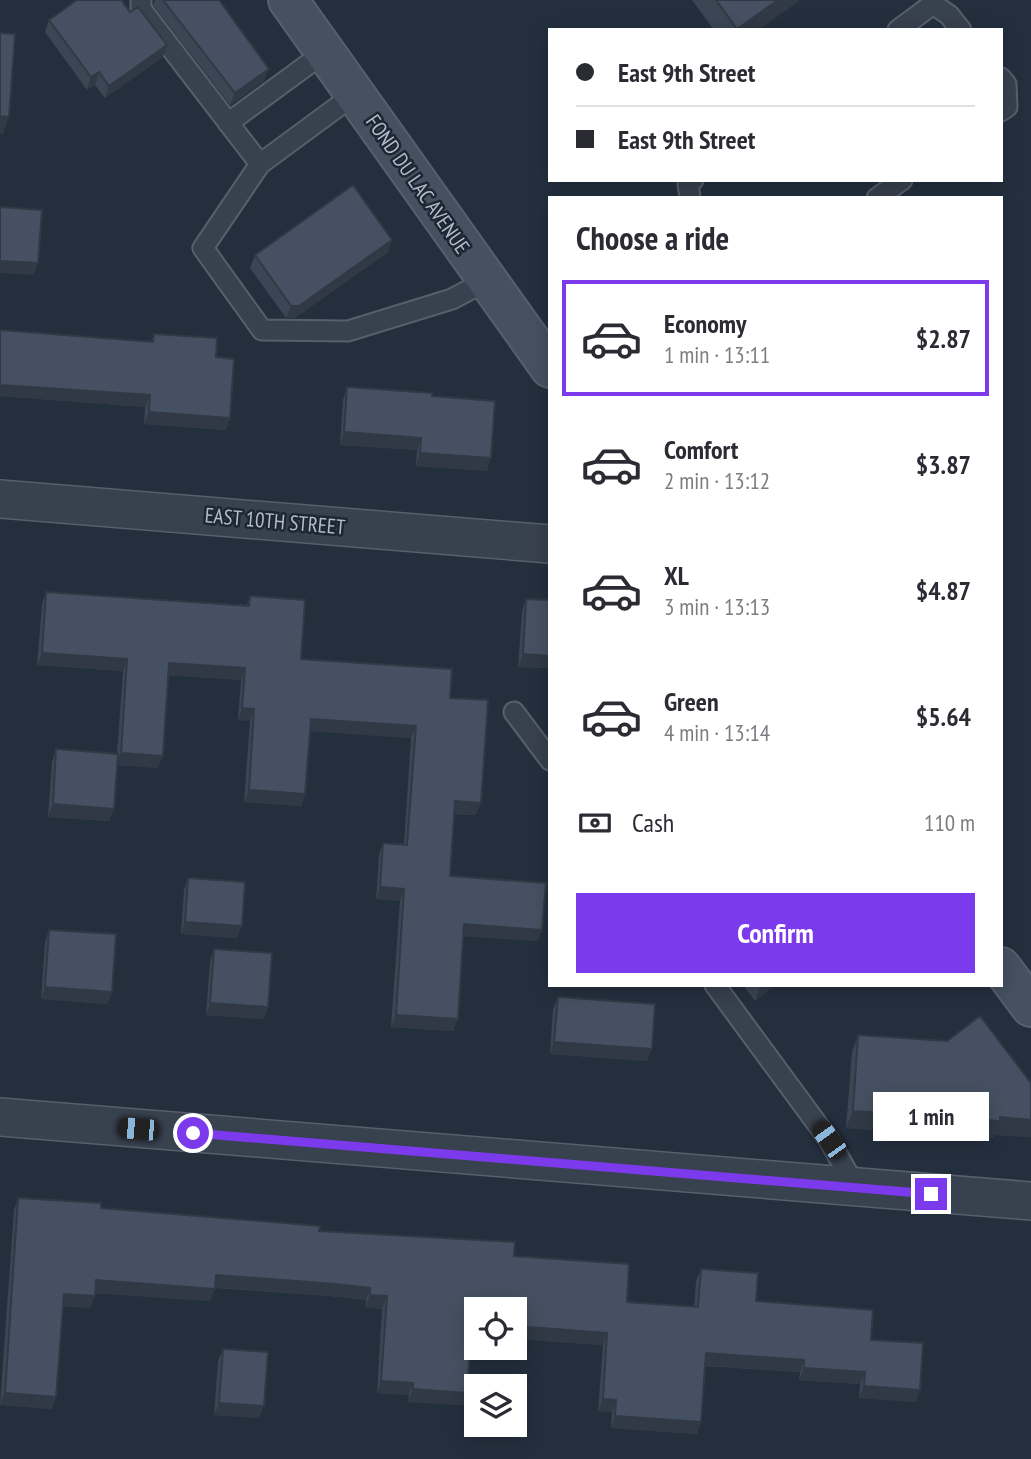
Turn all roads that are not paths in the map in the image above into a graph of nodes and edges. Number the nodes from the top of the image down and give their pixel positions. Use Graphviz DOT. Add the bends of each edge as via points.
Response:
graph roads {
  1 [pos="141,0"];
  2 [pos="288,0"];
  3 [pos="901,28"];
  4 [pos="959,28"];
  5 [pos="325,52"];
  6 [pos="1003,80"];
  7 [pos="355,94"];
  8 [pos="1003,110"];
  9 [pos="228,122"];
  10 [pos="260,164"];
  11 [pos="899,182"];
  12 [pos="880,196"];
  13 [pos="486,281"];
  14 [pos="548,365"];
  15 [pos="0,499"];
  16 [pos="548,544"];
  17 [pos="514,712"];
  18 [pos="548,757"];
  19 [pos="1003,970"];
  20 [pos="716,987"];
  21 [pos="1031,1007"];
  22 [pos="0,1117"];
  23 [pos="857,1189"];
  24 [pos="1031,1201"];
  1 -- 9 [label="lane" via="141,9"];
  2 -- 5 [label="main road, FOND DU LAC AVENUE"];
  3 -- 4 [label="lane" via="933,4"];
  5 -- 7 [label="main road, FOND DU LAC AVENUE"];
  5 -- 9 [label="lane"];
  6 -- 8 [label="lane" via="1007,107"];
  7 -- 10 [label="lane"];
  7 -- 13 [label="main road, FOND DU LAC AVENUE"];
  9 -- 10 [label="lane"];
  10 -- 13 [label="lane" via="203,248 262,330 348,331 452,299"];
  11 -- 12 [label="lane"];
  13 -- 14 [label="main road, FOND DU LAC AVENUE"];
  15 -- 16 [label="street, EAST 10TH STREET"];
  17 -- 18 [label="lane"];
  19 -- 21 [label="main road"];
  20 -- 23 [label="lane" via="829,1140"];
  22 -- 23 [label="street"];
  23 -- 24 [label="street"];
}
